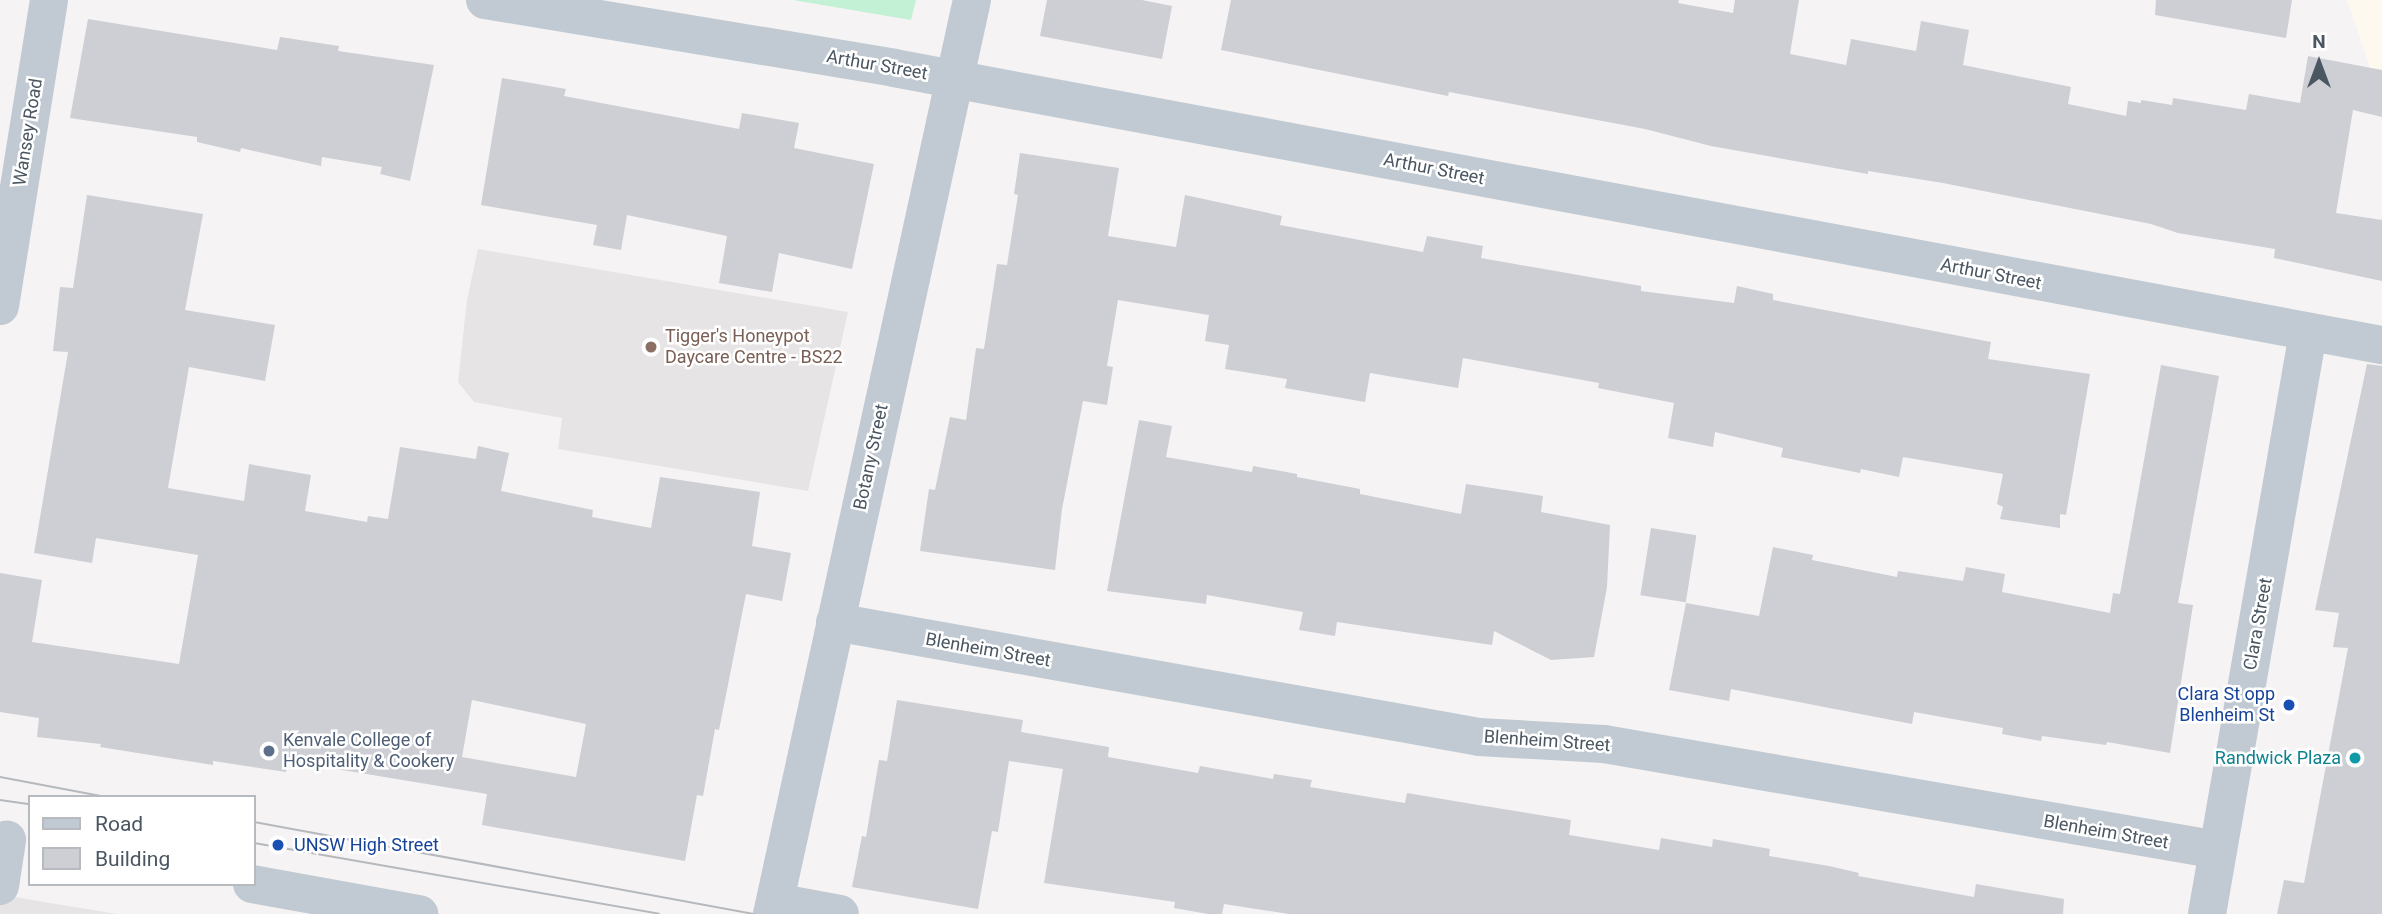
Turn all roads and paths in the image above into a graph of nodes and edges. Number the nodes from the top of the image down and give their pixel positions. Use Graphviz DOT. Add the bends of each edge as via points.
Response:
graph roads {
  1 [pos="49,0"];
  2 [pos="485,0"];
  3 [pos="972,0"];
  4 [pos="955,79"];
  5 [pos="0,306"];
  6 [pos="2308,333"];
  7 [pos="2382,345"];
  8 [pos="835,622"];
  9 [pos="12,841"];
  10 [pos="2218,850"];
  11 [pos="256,885"];
  12 [pos="0,886"];
  13 [pos="773,908"];
  14 [pos="419,914"];
  15 [pos="840,914"];
  16 [pos="2207,914"];
  1 -- 5 [label="street, Wansey Road"];
  2 -- 4 [label="street, Arthur Street"];
  3 -- 4 [label="street, Botany Street"];
  4 -- 6 [label="street, Arthur Street"];
  4 -- 8 [label="street, Botany Street"];
  6 -- 7 [label="street, Arthur Street"];
  6 -- 10 [label="street, Clara Street"];
  8 -- 10 [label="street, Blenheim Street" via="1479,737 1604,744"];
  8 -- 13 [label="street, Botany Street"];
  9 -- 12 [label="street"];
  10 -- 16 [label="street, Clara Street"];
  11 -- 14 [label="street"];
  13 -- 15 [label="street"];
}
